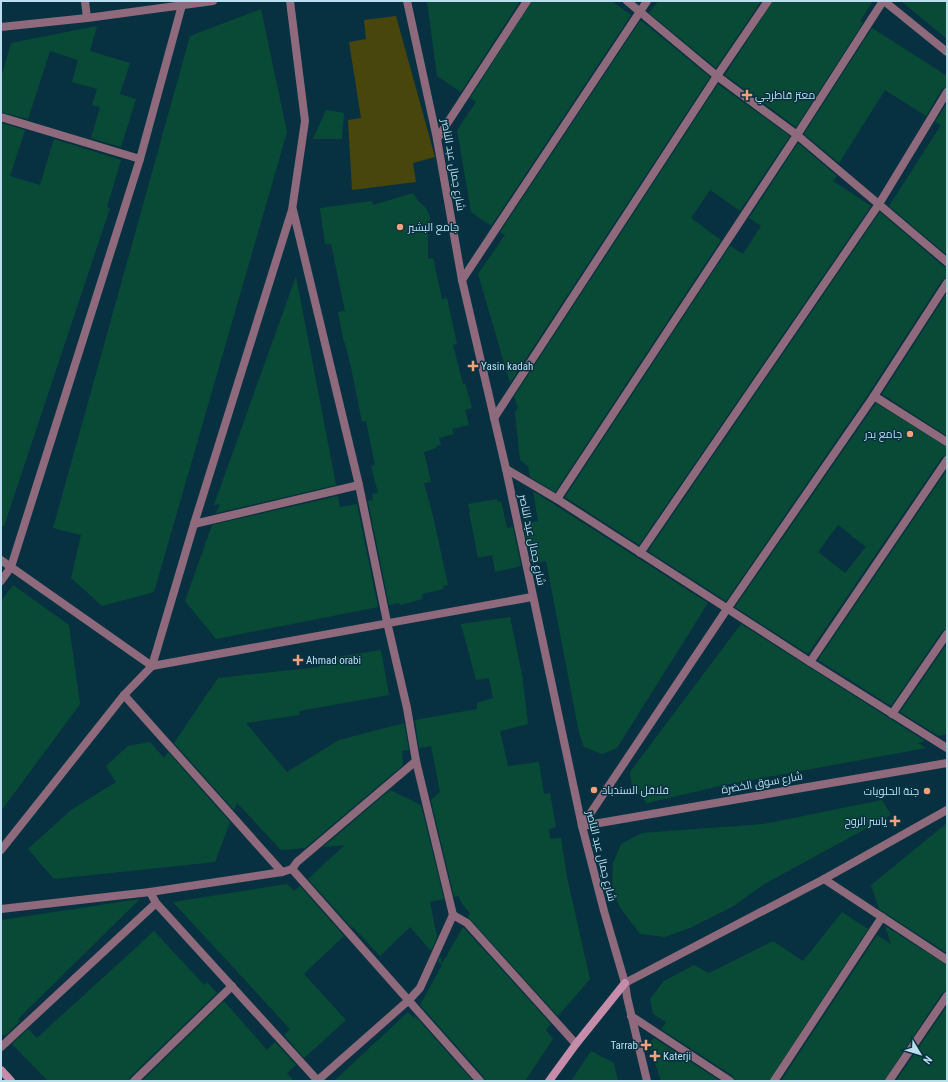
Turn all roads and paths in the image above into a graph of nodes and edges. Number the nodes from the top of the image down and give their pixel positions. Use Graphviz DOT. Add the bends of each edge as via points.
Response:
graph roads {
  1 [pos="85,1"];
  2 [pos="213,1"];
  3 [pos="290,1"];
  4 [pos="408,1"];
  5 [pos="527,1"];
  6 [pos="627,1"];
  7 [pos="647,1"];
  8 [pos="768,1"];
  9 [pos="884,1"];
  10 [pos="182,5"];
  11 [pos="640,11"];
  12 [pos="87,18"];
  13 [pos="1,27"];
  14 [pos="947,52"];
  15 [pos="717,76"];
  16 [pos="947,92"];
  17 [pos="1,117"];
  18 [pos="797,135"];
  19 [pos="437,139"];
  20 [pos="140,159"];
  21 [pos="879,204"];
  22 [pos="292,210"];
  23 [pos="947,262"];
  24 [pos="462,280"];
  25 [pos="947,283"];
  26 [pos="874,396"];
  27 [pos="494,418"];
  28 [pos="947,442"];
  29 [pos="947,460"];
  30 [pos="506,469"];
  31 [pos="359,485"];
  32 [pos="558,499"];
  33 [pos="194,524"];
  34 [pos="640,553"];
  35 [pos="1,560"];
  36 [pos="11,567"];
  37 [pos="1,581"];
  38 [pos="532,596"];
  39 [pos="726,609"];
  40 [pos="387,622"];
  41 [pos="947,634"];
  42 [pos="810,662"];
  43 [pos="152,666"];
  44 [pos="124,695"];
  45 [pos="892,714"];
  46 [pos="947,748"];
  47 [pos="416,761"];
  48 [pos="947,763"];
  49 [pos="947,810"];
  50 [pos="582,826"];
  51 [pos="1,850"];
  52 [pos="292,868"];
  53 [pos="282,872"];
  54 [pos="824,879"];
  55 [pos="150,892"];
  56 [pos="156,903"];
  57 [pos="1,909"];
  58 [pos="453,915"];
  59 [pos="882,917"];
  60 [pos="947,960"];
  61 [pos="625,983"];
  62 [pos="232,986"];
  63 [pos="947,996"];
  64 [pos="409,1000"];
  65 [pos="632,1016"];
  66 [pos="576,1044"];
  67 [pos="1,1047"];
  68 [pos="1,1070"];
  69 [pos="11,1081"];
  70 [pos="134,1081"];
  71 [pos="317,1081"];
  72 [pos="480,1081"];
  73 [pos="549,1081"];
  74 [pos="647,1081"];
  75 [pos="730,1081"];
  76 [pos="774,1081"];
  77 [pos="889,1081"];
  1 -- 12 [label="street"];
  2 -- 10 [label="street"];
  3 -- 22 [label="street" via="304,121"];
  4 -- 19 [label="street, شارع جمال عبد الناصر"];
  5 -- 19 [label="street"];
  6 -- 11 [label="street"];
  7 -- 11 [label="street"];
  8 -- 15 [label="street"];
  9 -- 14 [label="street"];
  9 -- 18 [label="street"];
  10 -- 12 [label="street"];
  10 -- 20 [label="street"];
  11 -- 15 [label="street"];
  11 -- 24 [label="street"];
  12 -- 13 [label="street"];
  15 -- 18 [label="street"];
  15 -- 27 [label="street"];
  16 -- 21 [label="street"];
  17 -- 20 [label="street"];
  18 -- 21 [label="street"];
  18 -- 32 [label="street"];
  19 -- 24 [label="street, شارع جمال عبد الناصر"];
  20 -- 36 [label="street"];
  21 -- 23 [label="street"];
  21 -- 34 [label="street"];
  22 -- 31 [label="street"];
  22 -- 33 [label="street"];
  24 -- 27 [label="street, شارع جمال عبد الناصر"];
  25 -- 26 [label="street"];
  26 -- 28 [label="street"];
  26 -- 39 [label="street"];
  27 -- 30 [label="street, شارع جمال عبد الناصر"];
  29 -- 42 [label="street"];
  30 -- 32 [label="street"];
  30 -- 38 [label="street, شارع جمال عبد الناصر"];
  31 -- 33 [label="street"];
  31 -- 40 [label="street"];
  32 -- 34 [label="street"];
  33 -- 43 [label="street"];
  34 -- 39 [label="street"];
  35 -- 36 [label="street"];
  36 -- 37 [label="street"];
  36 -- 43 [label="street"];
  38 -- 40 [label="street"];
  38 -- 50 [label="street, شارع جمال عبد الناصر"];
  39 -- 42 [label="street"];
  39 -- 50 [label="street"];
  40 -- 43 [label="street"];
  40 -- 47 [label="street" via="407,708"];
  41 -- 45 [label="street"];
  42 -- 45 [label="street"];
  43 -- 44 [label="street"];
  44 -- 51 [label="street"];
  44 -- 53 [label="street"];
  45 -- 46 [label="street"];
  47 -- 52 [label="street"];
  47 -- 58 [label="street"];
  48 -- 50 [label="street, شارع سوق الخضرة"];
  49 -- 54 [label="street"];
  50 -- 61 [label="street, شارع جمال عبد الناصر"];
  52 -- 53 [label="street"];
  52 -- 64 [label="street"];
  53 -- 55 [label="street"];
  54 -- 59 [label="street"];
  54 -- 61 [label="street"];
  55 -- 56 [label="street"];
  55 -- 57 [label="street"];
  56 -- 62 [label="street"];
  56 -- 67 [label="street"];
  58 -- 64 [label="street" via="420,988"];
  58 -- 66 [label="street" via="467,923"];
  59 -- 60 [label="street"];
  59 -- 76 [label="street"];
  61 -- 65 [label="street, شارع جمال عبد الناصر"];
  61 -- 66 [label="street"];
  62 -- 70 [label="street"];
  62 -- 71 [label="street"];
  63 -- 77 [label="street"];
  64 -- 71 [label="street"];
  64 -- 72 [label="street"];
  65 -- 74 [label="street, شارع جمال عبد الناصر"];
  65 -- 75 [label="street"];
  66 -- 73 [label="street"];
  68 -- 69 [label="street"];
}
